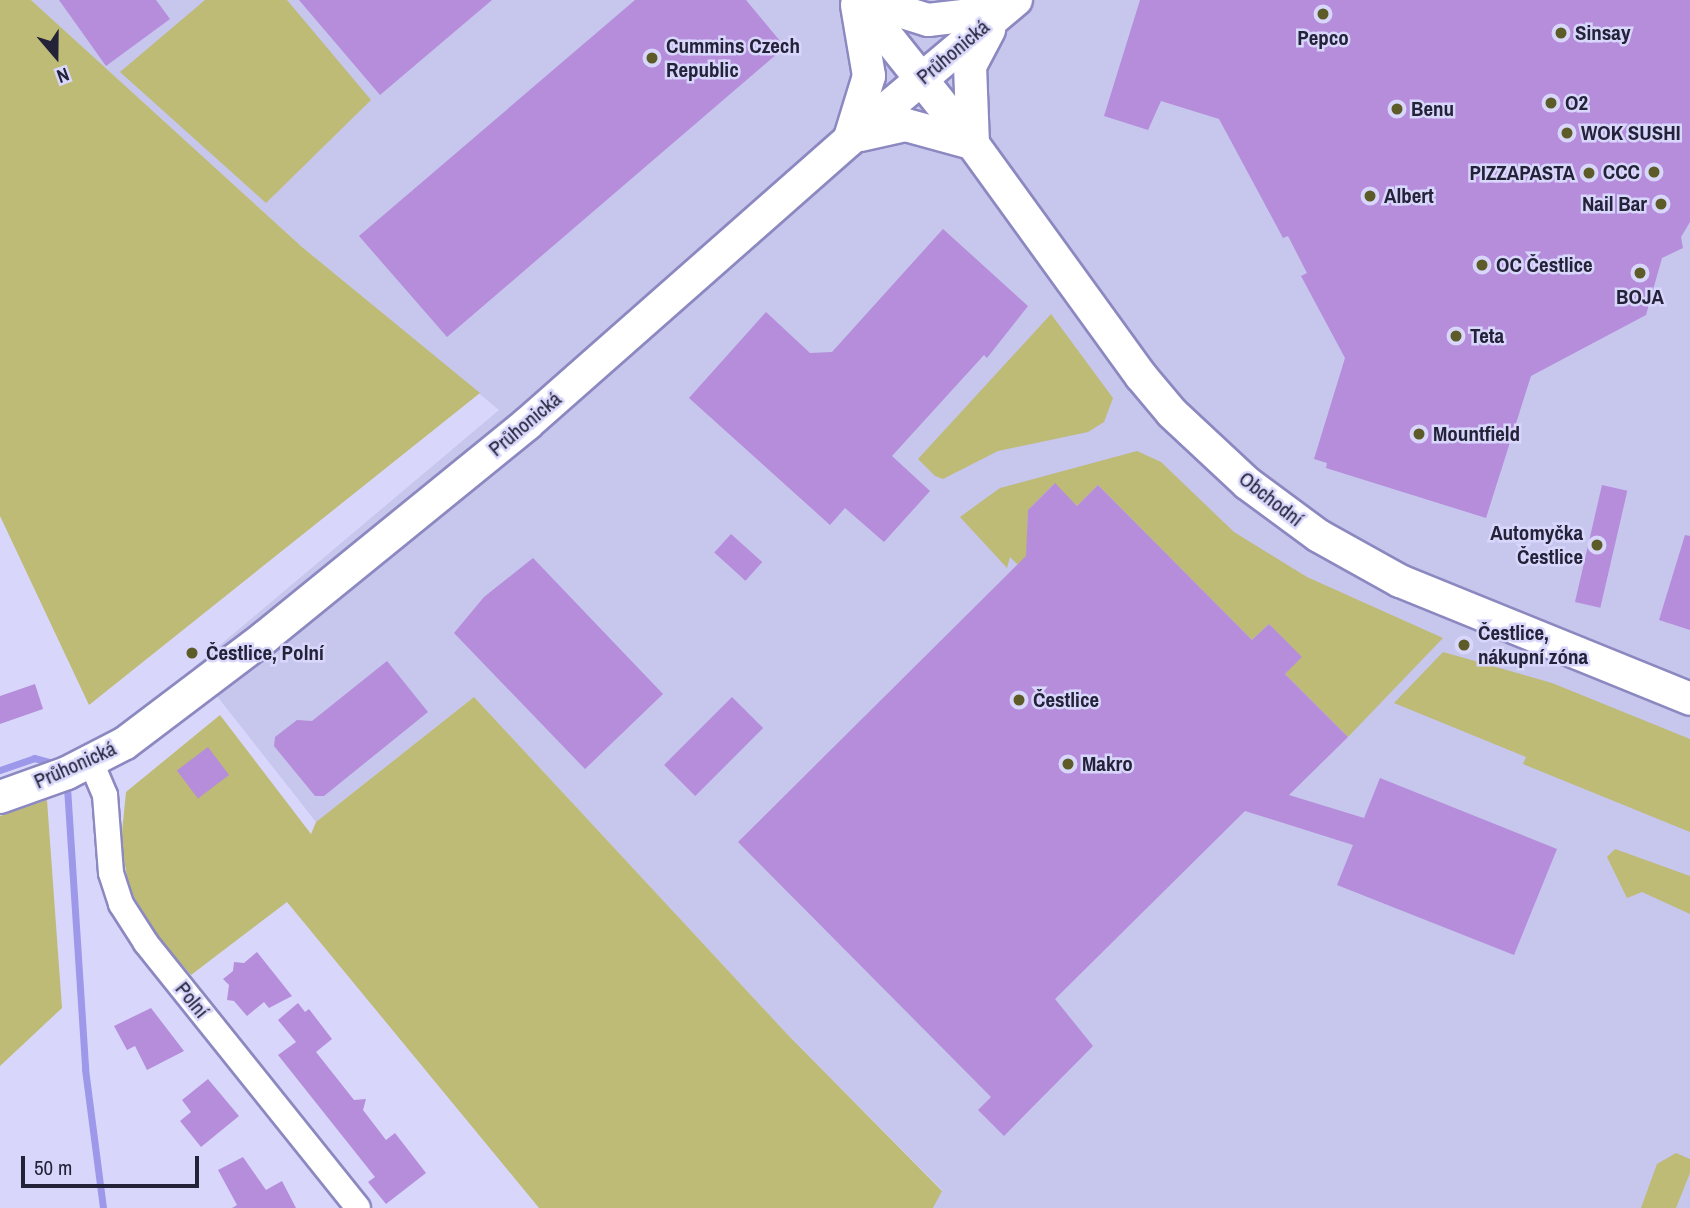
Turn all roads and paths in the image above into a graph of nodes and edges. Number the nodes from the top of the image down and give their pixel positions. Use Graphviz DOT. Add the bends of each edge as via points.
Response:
graph roads {
  1 [pos="857,0"];
  2 [pos="864,0"];
  3 [pos="1009,6"];
  4 [pos="921,79"];
  5 [pos="849,140"];
  6 [pos="973,144"];
  7 [pos="1690,699"];
  8 [pos="91,762"];
  9 [pos="0,797"];
  10 [pos="358,1208"];
  1 -- 4 [label="street, Obchodní"];
  1 -- 5 [label="street" via="869,76"];
  2 -- 3 [label="street" via="928,20 965,19"];
  3 -- 4 [label="street, Průhonická"];
  3 -- 6 [label="street" via="970,66"];
  4 -- 5 [label="street, Průhonická"];
  4 -- 6 [label="street, Obchodní"];
  5 -- 6 [label="street" via="881,127 906,125"];
  5 -- 8 [label="street, Průhonická" via="543,410 380,545 151,725"];
  6 -- 7 [label="street, Obchodní" via="1141,376 1172,413 1247,483 1319,536 1401,581"];
  8 -- 9 [label="street, Průhonická"];
  8 -- 10 [label="street, Polní" via="105,794 111,873 121,904 146,943"];
}
